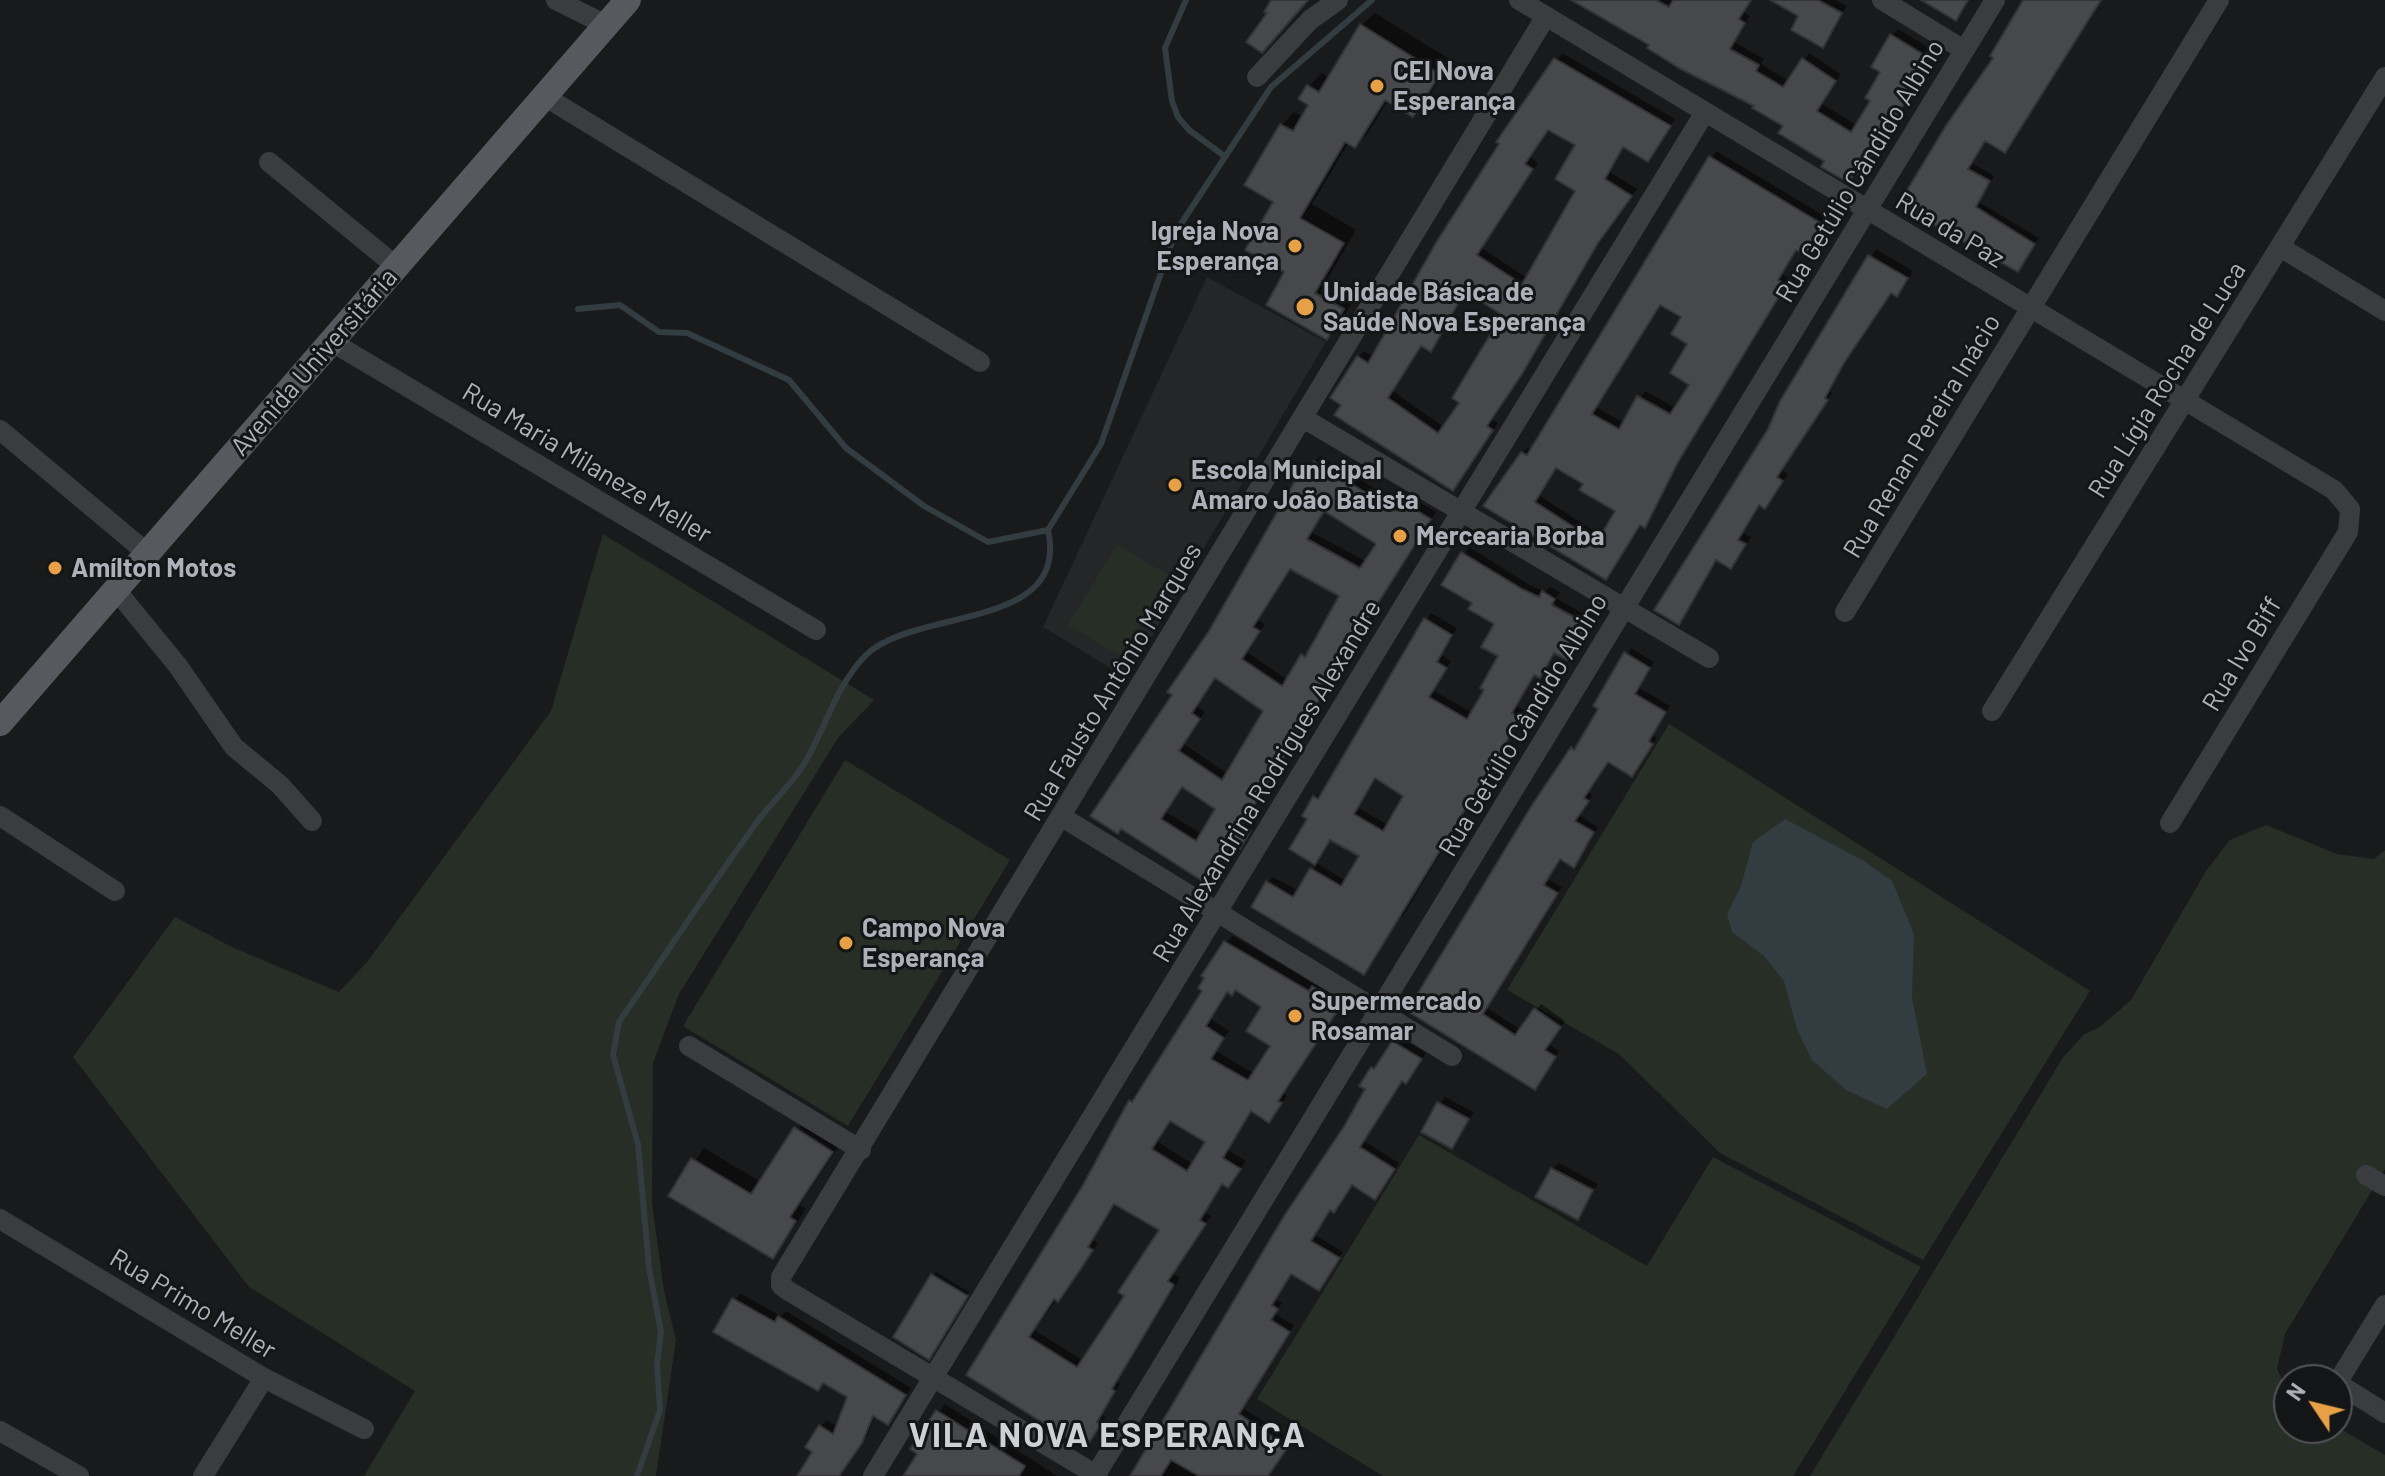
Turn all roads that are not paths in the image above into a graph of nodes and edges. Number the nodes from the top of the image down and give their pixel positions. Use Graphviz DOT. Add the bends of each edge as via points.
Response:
graph roads {
  1 [pos="556,0"];
  2 [pos="628,0"];
  3 [pos="1338,0"];
  4 [pos="1519,0"];
  5 [pos="1882,0"];
  6 [pos="1995,0"];
  7 [pos="2219,0"];
  8 [pos="1546,16"];
  9 [pos="606,25"];
  10 [pos="1964,50"];
  11 [pos="1257,77"];
  12 [pos="2381,91"];
  13 [pos="544,96"];
  14 [pos="1705,112"];
  15 [pos="269,162"];
  16 [pos="1867,210"];
  17 [pos="2280,247"];
  18 [pos="397,267"];
  19 [pos="2029,308"];
  20 [pos="2385,311"];
  21 [pos="332,342"];
  22 [pos="980,362"];
  23 [pos="2185,401"];
  24 [pos="1303,418"];
  25 [pos="0,430"];
  26 [pos="2350,509"];
  27 [pos="1461,512"];
  28 [pos="147,553"];
  29 [pos="116,590"];
  30 [pos="1624,608"];
  31 [pos="1845,612"];
  32 [pos="816,630"];
  33 [pos="1709,658"];
  34 [pos="1992,711"];
  35 [pos="0,723"];
  36 [pos="0,816"];
  37 [pos="1062,817"];
  38 [pos="312,821"];
  39 [pos="2170,823"];
  40 [pos="115,891"];
  41 [pos="1217,913"];
  42 [pos="1379,1011"];
  43 [pos="689,1046"];
  44 [pos="1452,1056"];
  45 [pos="861,1150"];
  46 [pos="2366,1175"];
  47 [pos="2385,1186"];
  48 [pos="0,1219"];
  49 [pos="2385,1305"];
  50 [pos="2349,1364"];
  51 [pos="934,1377"];
  52 [pos="264,1378"];
  53 [pos="2353,1393"];
  54 [pos="2385,1413"];
  55 [pos="364,1429"];
  56 [pos="0,1431"];
  57 [pos="79,1476"];
  58 [pos="203,1476"];
  59 [pos="873,1476"];
  60 [pos="1096,1476"];
  1 -- 9 [label="street"];
  2 -- 9 [label="main road, Avenida Universitária"];
  3 -- 11 [label="street" via="1310,20"];
  4 -- 8 [label="street, Rua da Paz"];
  5 -- 10 [label="street"];
  6 -- 10 [label="street, Rua Getúlio Cândido Albino"];
  7 -- 19 [label="street, Rua Renan Pereira Inácio"];
  8 -- 14 [label="street, Rua da Paz"];
  8 -- 24 [label="street, Rua Fausto Antônio Marques"];
  9 -- 13 [label="main road, Avenida Universitária"];
  10 -- 16 [label="street, Rua Getúlio Cândido Albino"];
  12 -- 17 [label="street, Rua Lígia Rocha de Luca"];
  13 -- 18 [label="main road, Avenida Universitária"];
  13 -- 22 [label="street"];
  14 -- 16 [label="street, Rua da Paz"];
  14 -- 27 [label="street, Rua Alexandrina Rodrigues Alexandre"];
  15 -- 18 [label="street"];
  16 -- 19 [label="street, Rua da Paz"];
  16 -- 30 [label="street, Rua Getúlio Cândido Albino"];
  17 -- 20 [label="street"];
  17 -- 23 [label="street, Rua Lígia Rocha de Luca"];
  18 -- 21 [label="main road, Avenida Universitária"];
  19 -- 23 [label="street, Rua da Paz"];
  19 -- 31 [label="street, Rua Renan Pereira Inácio"];
  21 -- 28 [label="main road, Avenida Universitária"];
  21 -- 32 [label="street, Rua Maria Milaneze Meller"];
  23 -- 26 [label="street, Rua da Paz" via="2334,490"];
  23 -- 34 [label="street, Rua Lígia Rocha de Luca"];
  24 -- 27 [label="street"];
  24 -- 37 [label="street, Rua Fausto Antônio Marques"];
  25 -- 28 [label="street"];
  26 -- 39 [label="street, Rua Ivo Biff" via="2348,532"];
  27 -- 30 [label="street"];
  27 -- 41 [label="street, Rua Alexandrina Rodrigues Alexandre"];
  28 -- 29 [label="main road, Avenida Universitária"];
  29 -- 35 [label="main road, Avenida Universitária"];
  29 -- 38 [label="street" via="234,747 280,785"];
  30 -- 33 [label="street"];
  30 -- 42 [label="street, Rua Getúlio Cândido Albino"];
  36 -- 40 [label="street"];
  37 -- 41 [label="street"];
  37 -- 45 [label="street, Rua Fausto Antônio Marques"];
  41 -- 42 [label="street"];
  41 -- 51 [label="street, Rua Alexandrina Rodrigues Alexandre"];
  42 -- 44 [label="street"];
  42 -- 60 [label="street, Rua Getúlio Cândido Albino"];
  43 -- 45 [label="street"];
  45 -- 51 [label="street, Rua Fausto Antônio Marques" via="781,1277 781,1285"];
  46 -- 47 [label="street"];
  48 -- 52 [label="street, Rua Primo Meller"];
  49 -- 50 [label="street"];
  51 -- 59 [label="street, Rua Alexandrina Rodrigues Alexandre"];
  51 -- 60 [label="street"];
  52 -- 55 [label="street, Rua Primo Meller"];
  52 -- 58 [label="street"];
  53 -- 54 [label="street"];
  56 -- 57 [label="street"];
}
